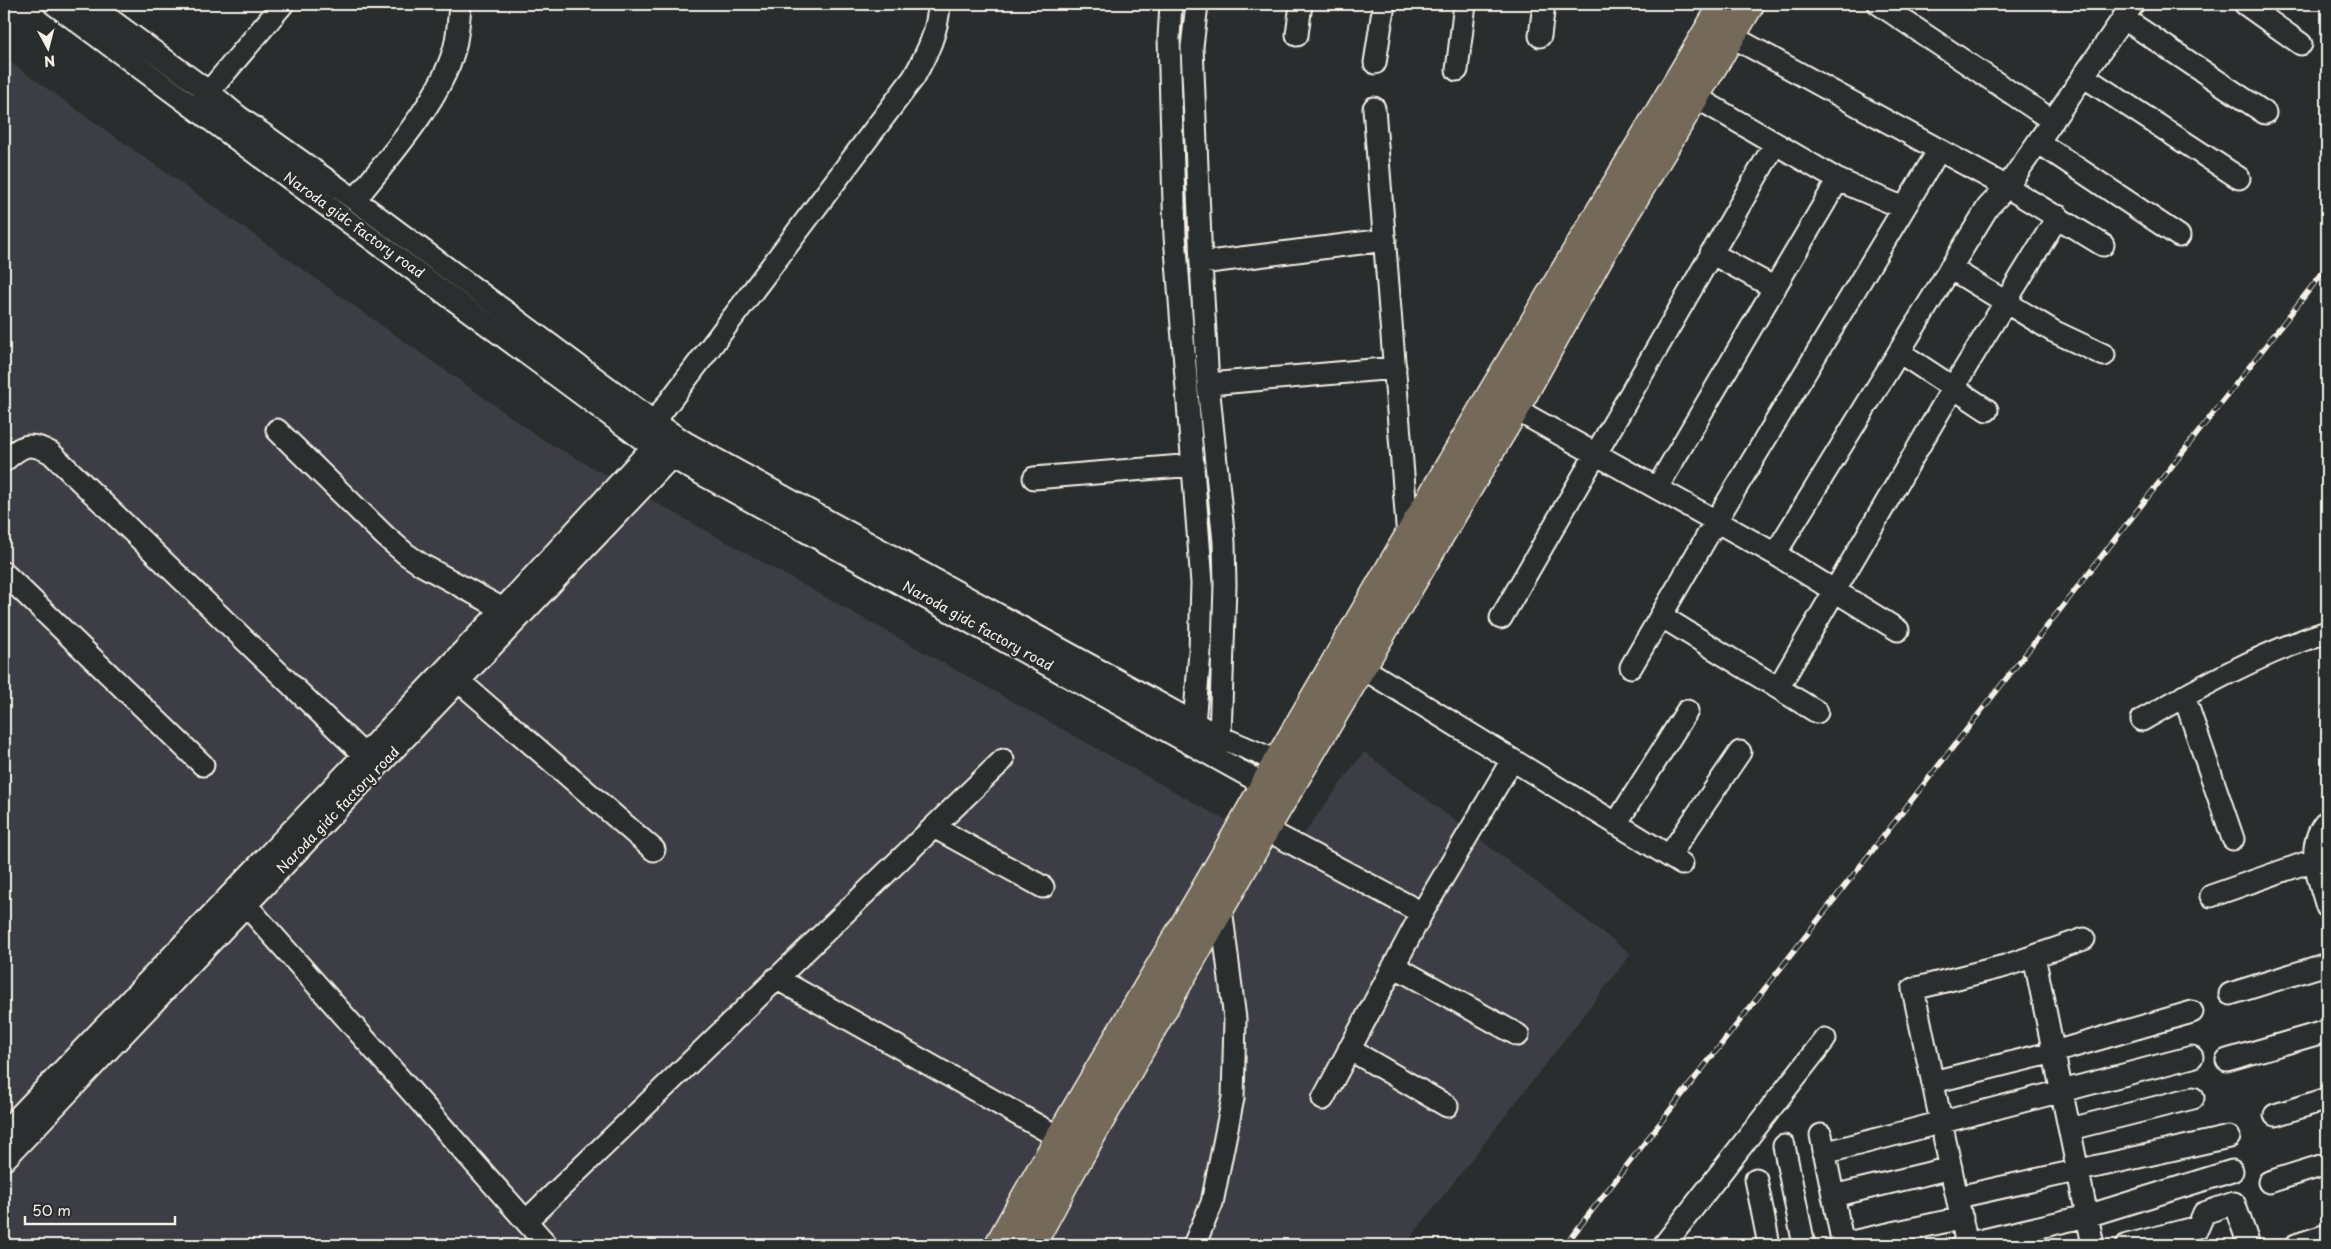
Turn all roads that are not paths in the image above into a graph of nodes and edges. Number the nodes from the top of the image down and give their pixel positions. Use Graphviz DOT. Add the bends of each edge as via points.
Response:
graph roads {
  1 [pos="54,4"];
  2 [pos="89,4"];
  3 [pos="283,4"];
  4 [pos="460,4"];
  5 [pos="939,4"];
  6 [pos="1171,4"];
  7 [pos="1197,4"];
  8 [pos="1301,4"];
  9 [pos="1384,4"];
  10 [pos="1465,4"];
  11 [pos="1544,4"];
  12 [pos="1724,4"];
  13 [pos="1750,4"];
  14 [pos="1879,4"];
  15 [pos="2245,4"];
  16 [pos="2128,11"];
  17 [pos="1296,35"];
  18 [pos="1540,36"];
  19 [pos="1732,36"];
  20 [pos="2301,44"];
  21 [pos="1375,63"];
  22 [pos="1457,70"];
  23 [pos="2084,76"];
  24 [pos="209,92"];
  25 [pos="1694,96"];
  26 [pos="194,108"];
  27 [pos="1374,108"];
  28 [pos="2265,113"];
  29 [pos="2052,121"];
  30 [pos="2038,142"];
  31 [pos="1775,144"];
  32 [pos="1939,150"];
  33 [pos="2239,178"];
  34 [pos="1838,180"];
  35 [pos="2007,187"];
  36 [pos="355,200"];
  37 [pos="1904,208"];
  38 [pos="2058,216"];
  39 [pos="2180,236"];
  40 [pos="1385,240"];
  41 [pos="2103,245"];
  42 [pos="1712,253"];
  43 [pos="1201,264"];
  44 [pos="1950,268"];
  45 [pos="1775,288"];
  46 [pos="2004,302"];
  47 [pos="1899,352"];
  48 [pos="2104,355"];
  49 [pos="1396,368"];
  50 [pos="1208,384"];
  51 [pos="1953,388"];
  52 [pos="1515,409"];
  53 [pos="1987,410"];
  54 [pos="661,427"];
  55 [pos="277,430"];
  56 [pos="686,443"];
  57 [pos="653,447"];
  58 [pos="1597,454"];
  59 [pos="671,458"];
  60 [pos="4,461"];
  61 [pos="1194,465"];
  62 [pos="1034,478"];
  63 [pos="1657,488"];
  64 [pos="1716,521"];
  65 [pos="1408,538"];
  66 [pos="1775,554"];
  67 [pos="4,573"];
  68 [pos="1836,592"];
  69 [pos="503,608"];
  70 [pos="1661,616"];
  71 [pos="1501,618"];
  72 [pos="1898,630"];
  73 [pos="2327,632"];
  74 [pos="1362,667"];
  75 [pos="1631,667"];
  76 [pos="460,682"];
  77 [pos="1778,688"];
  78 [pos="2184,696"];
  79 [pos="1688,712"];
  80 [pos="1817,712"];
  81 [pos="2142,720"];
  82 [pos="1193,733"];
  83 [pos="1218,746"];
  84 [pos="1740,752"];
  85 [pos="364,754"];
  86 [pos="1003,760"];
  87 [pos="1512,760"];
  88 [pos="203,765"];
  89 [pos="1289,766"];
  90 [pos="1275,790"];
  91 [pos="2327,821"];
  92 [pos="1256,824"];
  93 [pos="1616,824"];
  94 [pos="934,827"];
  95 [pos="2234,839"];
  96 [pos="654,850"];
  97 [pos="2314,860"];
  98 [pos="1043,887"];
  99 [pos="2211,896"];
  100 [pos="247,906"];
  101 [pos="2327,907"];
  102 [pos="1221,908"];
  103 [pos="1422,913"];
  104 [pos="2084,939"];
  105 [pos="2034,956"];
  106 [pos="2327,964"];
  107 [pos="1394,966"];
  108 [pos="776,978"];
  109 [pos="2230,994"];
  110 [pos="2192,1012"];
  111 [pos="2327,1031"];
  112 [pos="1518,1035"];
  113 [pos="1825,1039"];
  114 [pos="1349,1049"];
  115 [pos="2054,1052"];
  116 [pos="2192,1057"];
  117 [pos="2228,1060"];
  118 [pos="1933,1082"];
  119 [pos="2062,1092"];
  120 [pos="2193,1098"];
  121 [pos="1323,1099"];
  122 [pos="2327,1099"];
  123 [pos="1447,1106"];
  124 [pos="2275,1115"];
  125 [pos="1942,1122"];
  126 [pos="2070,1130"];
  127 [pos="4,1132"];
  128 [pos="1058,1136"];
  129 [pos="2229,1137"];
  130 [pos="1784,1146"];
  131 [pos="4,1160"];
  132 [pos="2327,1164"];
  133 [pos="1951,1168"];
  134 [pos="2078,1171"];
  135 [pos="2232,1171"];
  136 [pos="1756,1179"];
  137 [pos="2269,1182"];
  138 [pos="1833,1196"];
  139 [pos="1958,1197"];
  140 [pos="2087,1216"];
  141 [pos="1962,1218"];
  142 [pos="526,1221"];
  143 [pos="2327,1235"];
  144 [pos="1843,1244"];
  145 [pos="547,1245"];
  146 [pos="999,1245"];
  147 [pos="1031,1245"];
  148 [pos="1194,1245"];
  149 [pos="1664,1245"];
  150 [pos="1769,1245"];
  151 [pos="1804,1245"];
  152 [pos="1965,1245"];
  153 [pos="2092,1245"];
  154 [pos="2127,1245"];
  155 [pos="2248,1245"];
  156 [pos="2296,1245"];
  1 -- 26 [label="street, Naroda gidc factory road"];
  2 -- 24 [label="street, Naroda gidc factory road"];
  3 -- 24 [label="street"];
  4 -- 36 [label="street" via="455,48 447,71 430,100"];
  5 -- 54 [label="street" via="936,32 914,77"];
  6 -- 61 [label="street" via="1169,38 1176,236"];
  7 -- 43 [label="street" via="1192,47"];
  8 -- 17 [label="street"];
  9 -- 21 [label="street"];
  10 -- 22 [label="street"];
  11 -- 18 [label="street"];
  12 -- 65 [label="main road"];
  13 -- 19 [label="main road"];
  14 -- 29 [label="street"];
  15 -- 20 [label="street"];
  16 -- 23 [label="street"];
  16 -- 28 [label="street"];
  19 -- 25 [label="main road"];
  19 -- 32 [label="street"];
  23 -- 29 [label="street"];
  23 -- 33 [label="street"];
  24 -- 26 [label="street"];
  24 -- 36 [label="street, Naroda gidc factory road"];
  25 -- 31 [label="street"];
  25 -- 52 [label="main road" via="1600,255"];
  26 -- 57 [label="street, Naroda gidc factory road"];
  27 -- 40 [label="street"];
  29 -- 30 [label="street"];
  30 -- 35 [label="street"];
  30 -- 39 [label="street"];
  31 -- 34 [label="street"];
  31 -- 42 [label="street"];
  32 -- 35 [label="street"];
  32 -- 37 [label="street"];
  34 -- 37 [label="street"];
  34 -- 45 [label="street"];
  35 -- 38 [label="street"];
  35 -- 44 [label="street" via="1988,207"];
  36 -- 54 [label="street, Naroda gidc factory road"];
  37 -- 64 [label="street"];
  38 -- 41 [label="street"];
  38 -- 46 [label="street"];
  40 -- 43 [label="street"];
  40 -- 49 [label="street"];
  42 -- 45 [label="street"];
  42 -- 58 [label="street"];
  43 -- 50 [label="street"];
  44 -- 46 [label="street"];
  44 -- 47 [label="street"];
  45 -- 63 [label="street"];
  46 -- 48 [label="street" via="2053,331"];
  46 -- 51 [label="street"];
  47 -- 51 [label="street"];
  47 -- 66 [label="street"];
  49 -- 50 [label="street"];
  49 -- 65 [label="street"];
  50 -- 83 [label="street" via="1225,577"];
  51 -- 53 [label="street"];
  51 -- 68 [label="street"];
  52 -- 58 [label="street"];
  52 -- 74 [label="main road"];
  54 -- 56 [label="street, Naroda gidc factory road"];
  54 -- 57 [label="street, Naroda gidc factory road"];
  55 -- 69 [label="street" via="406,554 422,566"];
  56 -- 59 [label="street, Naroda gidc factory road"];
  56 -- 82 [label="street, Naroda gidc factory road"];
  57 -- 59 [label="street, Naroda gidc factory road"];
  57 -- 69 [label="street, Naroda gidc factory road"];
  58 -- 63 [label="street"];
  58 -- 71 [label="street"];
  59 -- 76 [label="street, Naroda gidc factory road"];
  59 -- 82 [label="street, Naroda gidc factory road"];
  60 -- 85 [label="street" via="17,449 27,446 38,446 51,453"];
  61 -- 62 [label="street"];
  61 -- 82 [label="street" via="1202,583"];
  63 -- 64 [label="street"];
  64 -- 66 [label="street"];
  64 -- 70 [label="street"];
  65 -- 89 [label="main road"];
  66 -- 68 [label="street"];
  67 -- 88 [label="street"];
  68 -- 72 [label="street"];
  68 -- 77 [label="street"];
  69 -- 85 [label="street, Naroda gidc factory road"];
  70 -- 75 [label="street"];
  70 -- 77 [label="street"];
  73 -- 78 [label="street" via="2227,672"];
  74 -- 87 [label="street"];
  74 -- 89 [label="main road"];
  76 -- 96 [label="street"];
  76 -- 100 [label="street, Naroda gidc factory road"];
  77 -- 80 [label="street"];
  78 -- 81 [label="street"];
  78 -- 95 [label="street"];
  79 -- 93 [label="street"];
  82 -- 83 [label="street, Naroda gidc factory road"];
  83 -- 89 [label="street, Naroda gidc factory road"];
  83 -- 90 [label="street, Naroda gidc factory road"];
  84 -- 93 [label="street" via="1676,860"];
  85 -- 127 [label="street, Naroda gidc factory road"];
  86 -- 94 [label="street"];
  87 -- 93 [label="street"];
  87 -- 103 [label="street"];
  89 -- 90 [label="main road"];
  90 -- 92 [label="main road"];
  91 -- 97 [label="street" via="2316,840"];
  92 -- 102 [label="main road"];
  92 -- 103 [label="street"];
  92 -- 128 [label="main road"];
  94 -- 98 [label="street"];
  94 -- 108 [label="street"];
  97 -- 99 [label="street"];
  97 -- 101 [label="street"];
  100 -- 131 [label="street, Naroda gidc factory road"];
  100 -- 142 [label="street"];
  102 -- 147 [label="main road"];
  102 -- 148 [label="street" via="1234,1019 1233,1098 1212,1203"];
  103 -- 107 [label="street"];
  104 -- 105 [label="street"];
  105 -- 115 [label="street"];
  105 -- 118 [label="street" via="1913,989"];
  106 -- 109 [label="street"];
  107 -- 112 [label="street"];
  107 -- 114 [label="street"];
  108 -- 128 [label="street"];
  108 -- 142 [label="street"];
  110 -- 115 [label="street"];
  111 -- 117 [label="street"];
  113 -- 149 [label="street"];
  114 -- 121 [label="street"];
  114 -- 123 [label="street"];
  115 -- 118 [label="street"];
  115 -- 119 [label="street"];
  116 -- 119 [label="street"];
  118 -- 125 [label="street"];
  119 -- 125 [label="street"];
  119 -- 126 [label="street"];
  120 -- 126 [label="street"];
  122 -- 124 [label="street"];
  125 -- 133 [label="street"];
  125 -- 138 [label="street" via="1823,1144"];
  126 -- 134 [label="street"];
  128 -- 146 [label="main road"];
  129 -- 134 [label="street"];
  130 -- 151 [label="street"];
  132 -- 137 [label="street"];
  133 -- 138 [label="street"];
  133 -- 139 [label="street"];
  134 -- 139 [label="street"];
  134 -- 140 [label="street"];
  135 -- 140 [label="street"];
  136 -- 150 [label="street"];
  138 -- 144 [label="street"];
  139 -- 141 [label="street"];
  140 -- 152 [label="street"];
  140 -- 153 [label="street"];
  141 -- 144 [label="street"];
  141 -- 152 [label="street"];
  142 -- 145 [label="street"];
  143 -- 156 [label="street"];
  154 -- 155 [label="street" via="2198,1227 2204,1213 2234,1203"];
}
